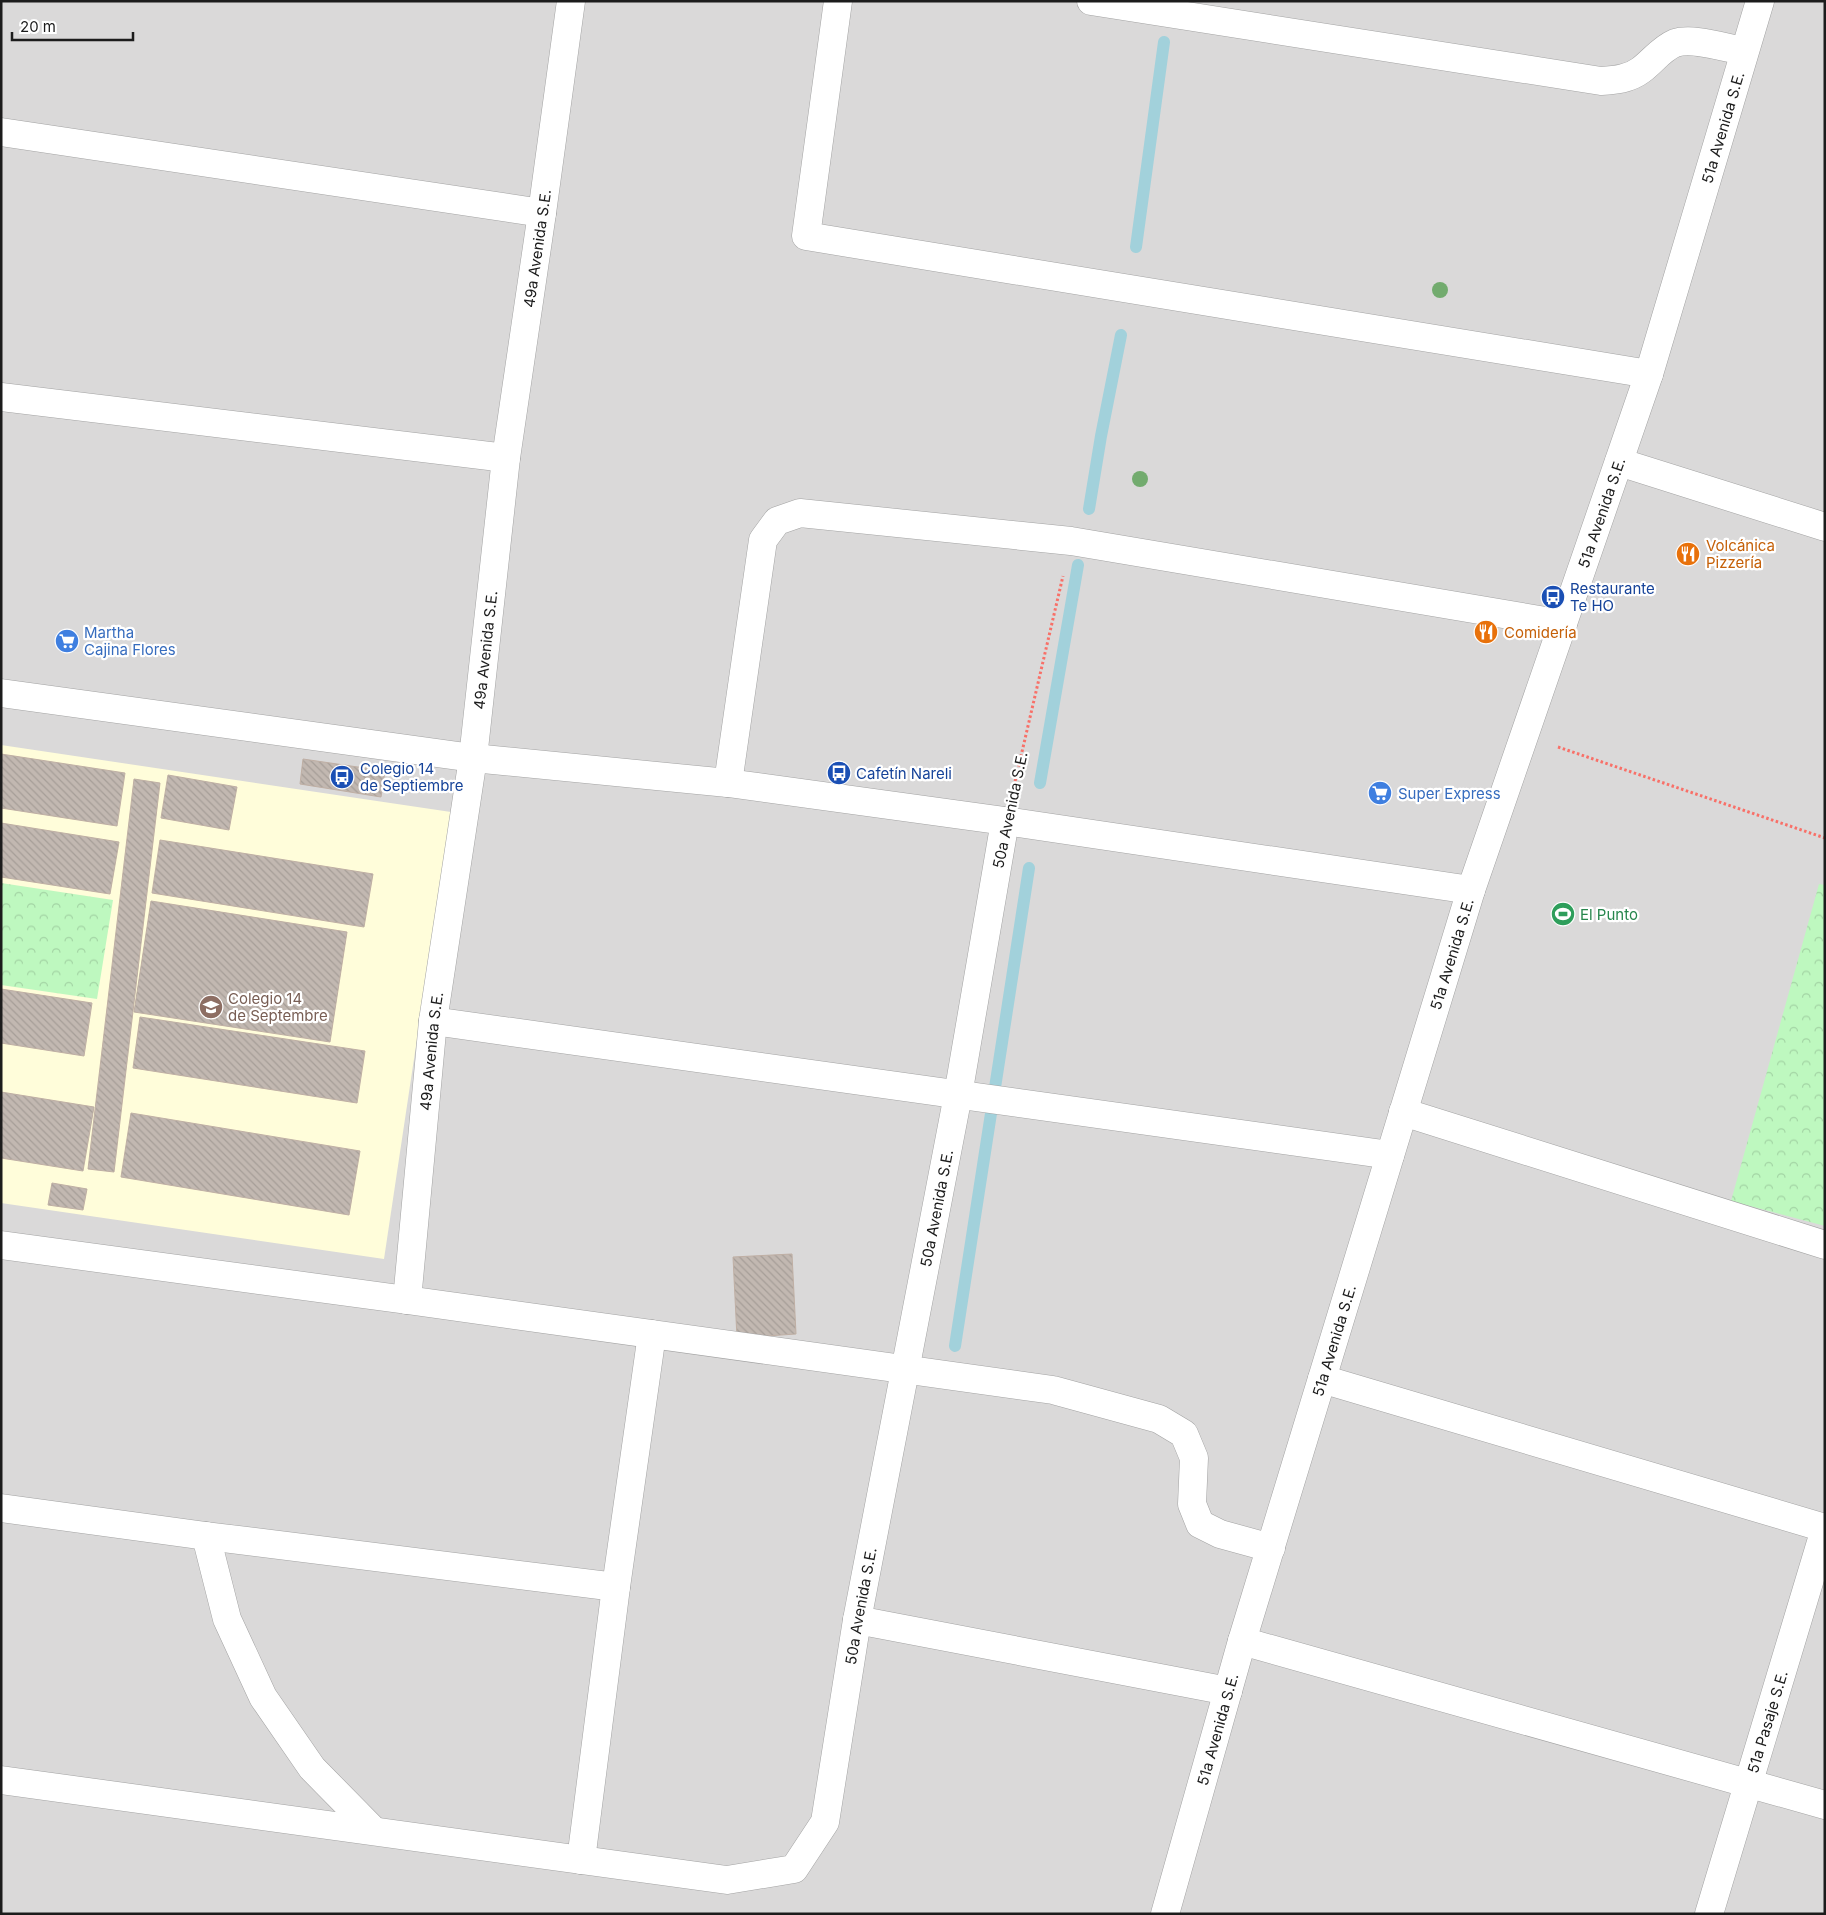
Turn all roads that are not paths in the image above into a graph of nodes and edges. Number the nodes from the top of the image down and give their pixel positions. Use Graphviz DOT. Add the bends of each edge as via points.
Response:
graph roads {
  1 [pos="570,1"];
  2 [pos="838,1"];
  3 [pos="1091,1"];
  4 [pos="1760,1"];
  5 [pos="1744,52"];
  6 [pos="1,132"];
  7 [pos="542,213"];
  8 [pos="1650,374"];
  9 [pos="1,397"];
  10 [pos="506,458"];
  11 [pos="1619,462"];
  12 [pos="1825,527"];
  13 [pos="1563,624"];
  14 [pos="1,693"];
  15 [pos="473,758"];
  16 [pos="728,783"];
  17 [pos="1006,821"];
  18 [pos="1471,890"];
  19 [pos="433,1022"];
  20 [pos="965,1096"];
  21 [pos="1404,1112"];
  22 [pos="1390,1155"];
  23 [pos="1,1245"];
  24 [pos="1825,1245"];
  25 [pos="407,1300"];
  26 [pos="652,1334"];
  27 [pos="904,1370"];
  28 [pos="1322,1379"];
  29 [pos="1,1508"];
  30 [pos="1825,1529"];
  31 [pos="206,1536"];
  32 [pos="1271,1548"];
  33 [pos="616,1587"];
  34 [pos="858,1620"];
  35 [pos="1242,1640"];
  36 [pos="1228,1691"];
  37 [pos="1,1780"];
  38 [pos="1748,1784"];
  39 [pos="1825,1805"];
  40 [pos="373,1830"];
  41 [pos="580,1860"];
  42 [pos="1165,1914"];
  43 [pos="1709,1914"];
  1 -- 7 [label="street, 49a Avenida S.E."];
  2 -- 8 [label="street" via="806,236"];
  3 -- 5 [label="street" via="1601,81 1622,80 1641,70 1663,50 1689,41"];
  4 -- 5 [label="street, 51a Avenida S.E."];
  5 -- 8 [label="street, 51a Avenida S.E."];
  6 -- 7 [label="street"];
  7 -- 10 [label="street, 49a Avenida S.E."];
  8 -- 11 [label="street, 51a Avenida S.E."];
  9 -- 10 [label="street"];
  10 -- 15 [label="street, 49a Avenida S.E."];
  11 -- 12 [label="street"];
  11 -- 13 [label="street, 51a Avenida S.E."];
  13 -- 16 [label="street" via="1071,541 800,513 777,522 763,540"];
  13 -- 18 [label="street, 51a Avenida S.E."];
  14 -- 15 [label="street"];
  15 -- 16 [label="street"];
  15 -- 19 [label="street, 49a Avenida S.E."];
  16 -- 17 [label="street"];
  17 -- 18 [label="street"];
  17 -- 20 [label="street, 50a Avenida S.E."];
  18 -- 21 [label="street, 51a Avenida S.E."];
  19 -- 20 [label="street"];
  19 -- 25 [label="street, 49a Avenida S.E."];
  20 -- 22 [label="street"];
  20 -- 27 [label="street, 50a Avenida S.E."];
  21 -- 22 [label="street, 51a Avenida S.E."];
  21 -- 24 [label="street"];
  22 -- 28 [label="street, 51a Avenida S.E."];
  23 -- 25 [label="street"];
  25 -- 26 [label="street"];
  26 -- 27 [label="street"];
  26 -- 33 [label="street"];
  27 -- 32 [label="street" via="1053,1390 1159,1419 1184,1434 1194,1458 1192,1504 1200,1524 1220,1534"];
  27 -- 34 [label="street, 50a Avenida S.E."];
  28 -- 30 [label="street"];
  28 -- 32 [label="street, 51a Avenida S.E."];
  29 -- 31 [label="street"];
  30 -- 38 [label="street, 51a Pasaje S.E."];
  31 -- 33 [label="street"];
  31 -- 40 [label="street" via="227,1619 264,1697 312,1768"];
  32 -- 35 [label="street, 51a Avenida S.E."];
  33 -- 41 [label="street"];
  34 -- 36 [label="street"];
  34 -- 41 [label="street, 50a Avenida S.E." via="825,1822 794,1869 727,1880"];
  35 -- 36 [label="street, 51a Avenida S.E."];
  35 -- 38 [label="street"];
  36 -- 42 [label="street, 51a Avenida S.E."];
  37 -- 40 [label="street"];
  38 -- 39 [label="street"];
  38 -- 43 [label="street, 51a Pasaje S.E."];
  40 -- 41 [label="street"];
}
